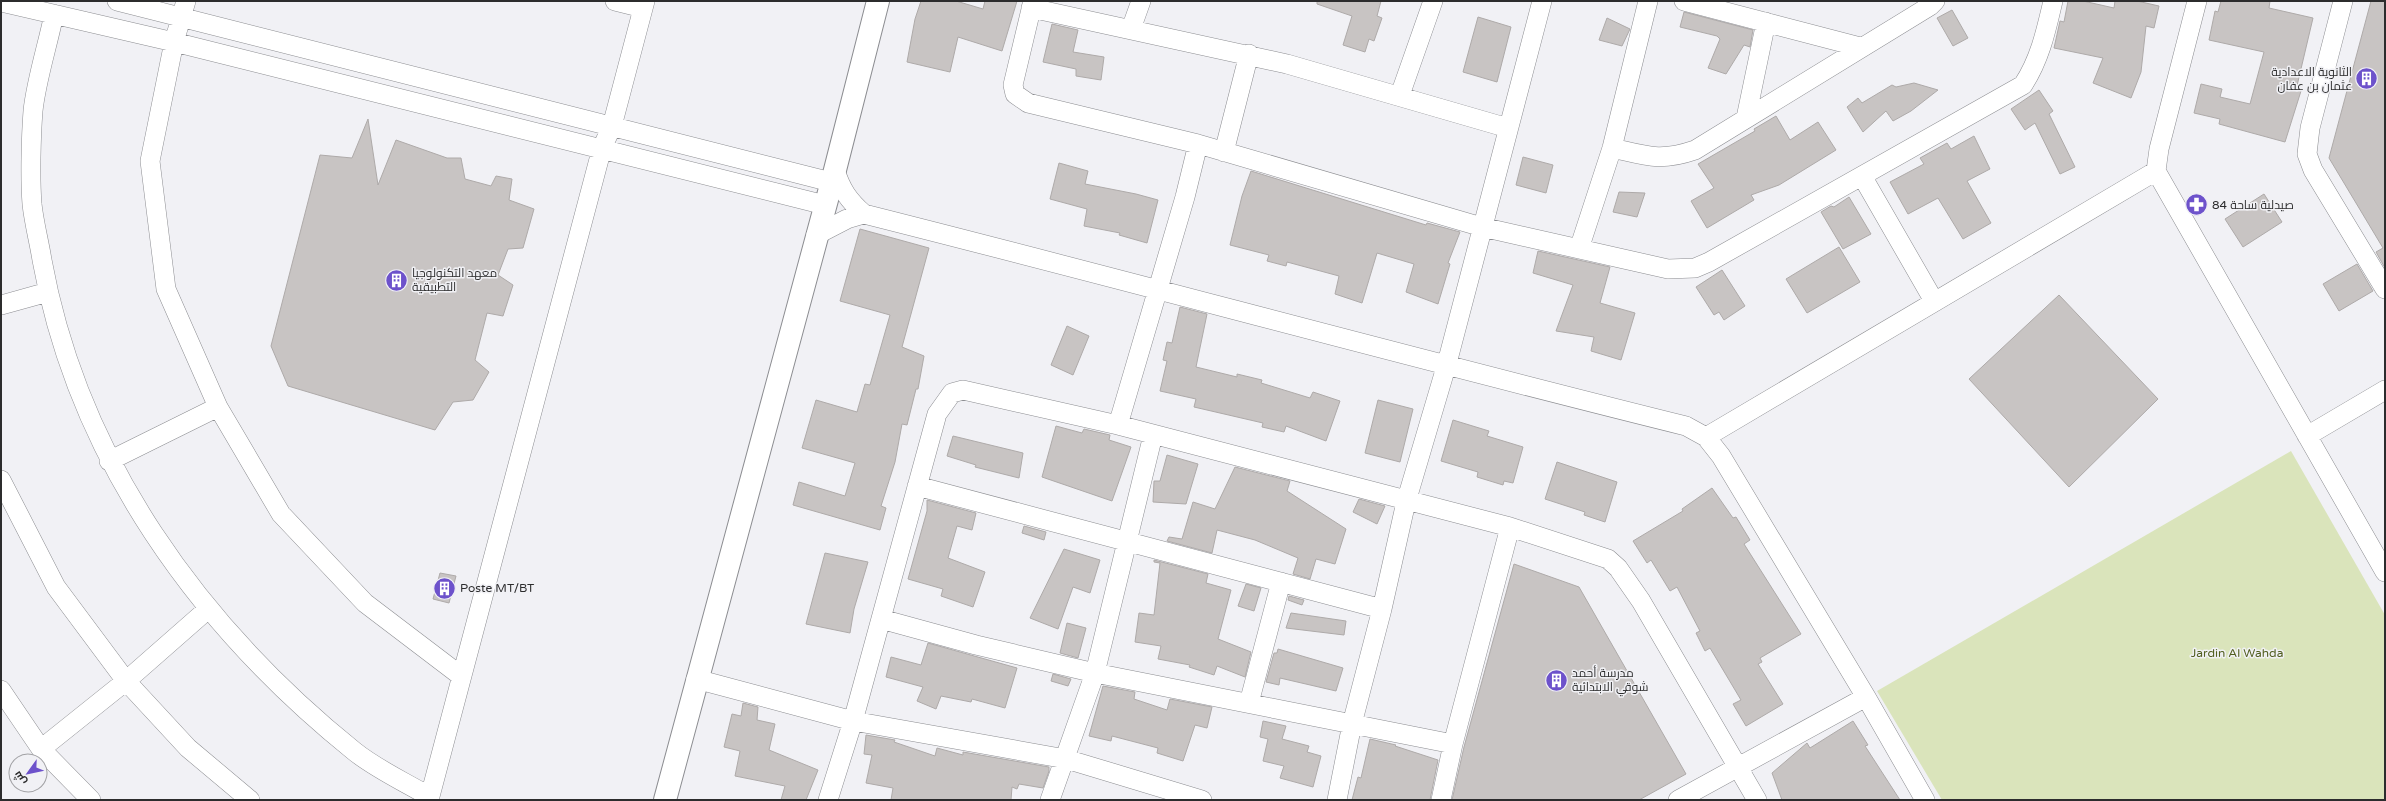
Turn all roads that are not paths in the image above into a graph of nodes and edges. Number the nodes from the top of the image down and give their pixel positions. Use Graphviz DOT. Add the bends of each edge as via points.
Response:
graph roads {
  1 [pos="117,1"];
  2 [pos="615,1"];
  3 [pos="878,1"];
  4 [pos="1141,1"];
  5 [pos="1433,1"];
  6 [pos="1542,1"];
  7 [pos="1648,1"];
  8 [pos="1684,1"];
  9 [pos="1935,1"];
  10 [pos="2053,1"];
  11 [pos="2197,1"];
  12 [pos="2344,1"];
  13 [pos="1,2"];
  14 [pos="644,4"];
  15 [pos="1032,4"];
  16 [pos="184,9"];
  17 [pos="54,14"];
  18 [pos="1766,22"];
  19 [pos="1131,29"];
  20 [pos="174,42"];
  21 [pos="1860,47"];
  22 [pos="1249,54"];
  23 [pos="1400,95"];
  24 [pos="1746,118"];
  25 [pos="612,126"];
  26 [pos="1508,128"];
  27 [pos="1198,144"];
  28 [pos="602,148"];
  29 [pos="1612,148"];
  30 [pos="1224,152"];
  31 [pos="2156,171"];
  32 [pos="833,176"];
  33 [pos="1862,176"];
  34 [pos="825,205"];
  35 [pos="864,214"];
  36 [pos="1482,227"];
  37 [pos="816,235"];
  38 [pos="1579,248"];
  39 [pos="1157,288"];
  40 [pos="2385,289"];
  41 [pos="48,292"];
  42 [pos="1934,301"];
  43 [pos="1,305"];
  44 [pos="1446,367"];
  45 [pos="2385,390"];
  46 [pos="218,407"];
  47 [pos="1118,425"];
  48 [pos="1153,435"];
  49 [pos="2307,436"];
  50 [pos="1706,437"];
  51 [pos="109,461"];
  52 [pos="1,480"];
  53 [pos="917,486"];
  54 [pos="1406,502"];
  55 [pos="1510,527"];
  56 [pos="1128,542"];
  57 [pos="2385,572"];
  58 [pos="1281,582"];
  59 [pos="208,609"];
  60 [pos="1382,609"];
  61 [pos="881,619"];
  62 [pos="1095,673"];
  63 [pos="461,676"];
  64 [pos="696,679"];
  65 [pos="126,681"];
  66 [pos="1,690"];
  67 [pos="1866,697"];
  68 [pos="1249,703"];
  69 [pos="853,720"];
  70 [pos="1352,724"];
  71 [pos="1453,744"];
  72 [pos="41,749"];
  73 [pos="1066,759"];
  74 [pos="1736,767"];
  75 [pos="1161,794"];
  76 [pos="430,799"];
  77 [pos="90,800"];
  78 [pos="250,800"];
  79 [pos="665,800"];
  80 [pos="828,800"];
  81 [pos="1050,800"];
  82 [pos="1202,800"];
  83 [pos="1337,800"];
  84 [pos="1441,800"];
  85 [pos="1678,800"];
  86 [pos="1758,800"];
  87 [pos="1925,800"];
  1 -- 16 [label="street"];
  2 -- 14 [label="street"];
  3 -- 32 [label="main road"];
  4 -- 19 [label="street"];
  5 -- 23 [label="street"];
  6 -- 26 [label="street"];
  7 -- 29 [label="street"];
  8 -- 18 [label="street"];
  9 -- 21 [label="street"];
  10 -- 33 [label="street" via="2042,48 2023,85"];
  11 -- 31 [label="street"];
  12 -- 40 [label="street" via="2310,128 2307,154 2313,170"];
  13 -- 17 [label="street"];
  14 -- 25 [label="street"];
  15 -- 19 [label="street"];
  15 -- 27 [label="street" via="1013,85 1015,94 1020,99"];
  16 -- 20 [label="street"];
  16 -- 25 [label="street"];
  17 -- 20 [label="street"];
  17 -- 41 [label="street" via="33,109 32,204"];
  18 -- 21 [label="street"];
  18 -- 24 [label="street"];
  19 -- 22 [label="street"];
  20 -- 28 [label="street"];
  20 -- 46 [label="street" via="150,161 166,289"];
  21 -- 24 [label="street"];
  22 -- 23 [label="street"];
  22 -- 30 [label="street"];
  23 -- 26 [label="street"];
  24 -- 29 [label="street" via="1695,150 1678,156 1660,158"];
  25 -- 28 [label="street"];
  25 -- 32 [label="street"];
  26 -- 36 [label="street"];
  27 -- 30 [label="street"];
  27 -- 39 [label="street" via="1185,197"];
  28 -- 34 [label="street"];
  28 -- 63 [label="street"];
  29 -- 38 [label="street"];
  30 -- 36 [label="street"];
  31 -- 42 [label="street"];
  31 -- 49 [label="street"];
  32 -- 34 [label="main road"];
  32 -- 35 [label="street" via="850,202"];
  33 -- 38 [label="street" via="1695,268 1668,269"];
  33 -- 42 [label="street"];
  34 -- 37 [label="main road"];
  35 -- 37 [label="street" via="847,219"];
  35 -- 39 [label="street"];
  36 -- 38 [label="street"];
  36 -- 44 [label="street"];
  37 -- 64 [label="main road"];
  39 -- 44 [label="street"];
  39 -- 47 [label="street"];
  41 -- 43 [label="street"];
  41 -- 51 [label="street" via="72,375"];
  42 -- 50 [label="street"];
  44 -- 50 [label="street" via="1686,426"];
  44 -- 54 [label="street"];
  45 -- 49 [label="street"];
  46 -- 51 [label="street"];
  46 -- 63 [label="street" via="281,514 365,603"];
  47 -- 48 [label="street"];
  47 -- 53 [label="street" via="970,390 952,392 936,414"];
  48 -- 54 [label="street"];
  48 -- 56 [label="street"];
  49 -- 57 [label="street"];
  50 -- 67 [label="street" via="1721,456"];
  51 -- 59 [label="street" via="167,556"];
  52 -- 65 [label="street" via="56,587"];
  53 -- 56 [label="street"];
  53 -- 61 [label="street"];
  54 -- 55 [label="street"];
  54 -- 60 [label="street"];
  55 -- 71 [label="street"];
  55 -- 74 [label="street" via="1608,559 1618,568 1641,602"];
  56 -- 58 [label="street"];
  56 -- 62 [label="street"];
  58 -- 60 [label="street"];
  58 -- 68 [label="street"];
  59 -- 65 [label="street"];
  59 -- 76 [label="street" via="282,687 356,753"];
  60 -- 70 [label="street"];
  61 -- 62 [label="street"];
  61 -- 69 [label="street"];
  62 -- 68 [label="street"];
  62 -- 73 [label="street"];
  63 -- 76 [label="street"];
  64 -- 69 [label="street"];
  64 -- 79 [label="main road"];
  65 -- 72 [label="street"];
  65 -- 78 [label="street" via="188,748"];
  66 -- 72 [label="street"];
  67 -- 74 [label="street"];
  67 -- 87 [label="street"];
  68 -- 70 [label="street"];
  69 -- 73 [label="street"];
  69 -- 80 [label="street"];
  70 -- 71 [label="street"];
  70 -- 83 [label="street"];
  71 -- 84 [label="street"];
  72 -- 77 [label="street"];
  73 -- 75 [label="street"];
  73 -- 81 [label="street"];
  74 -- 85 [label="street"];
  74 -- 86 [label="street"];
  75 -- 82 [label="street"];
}
